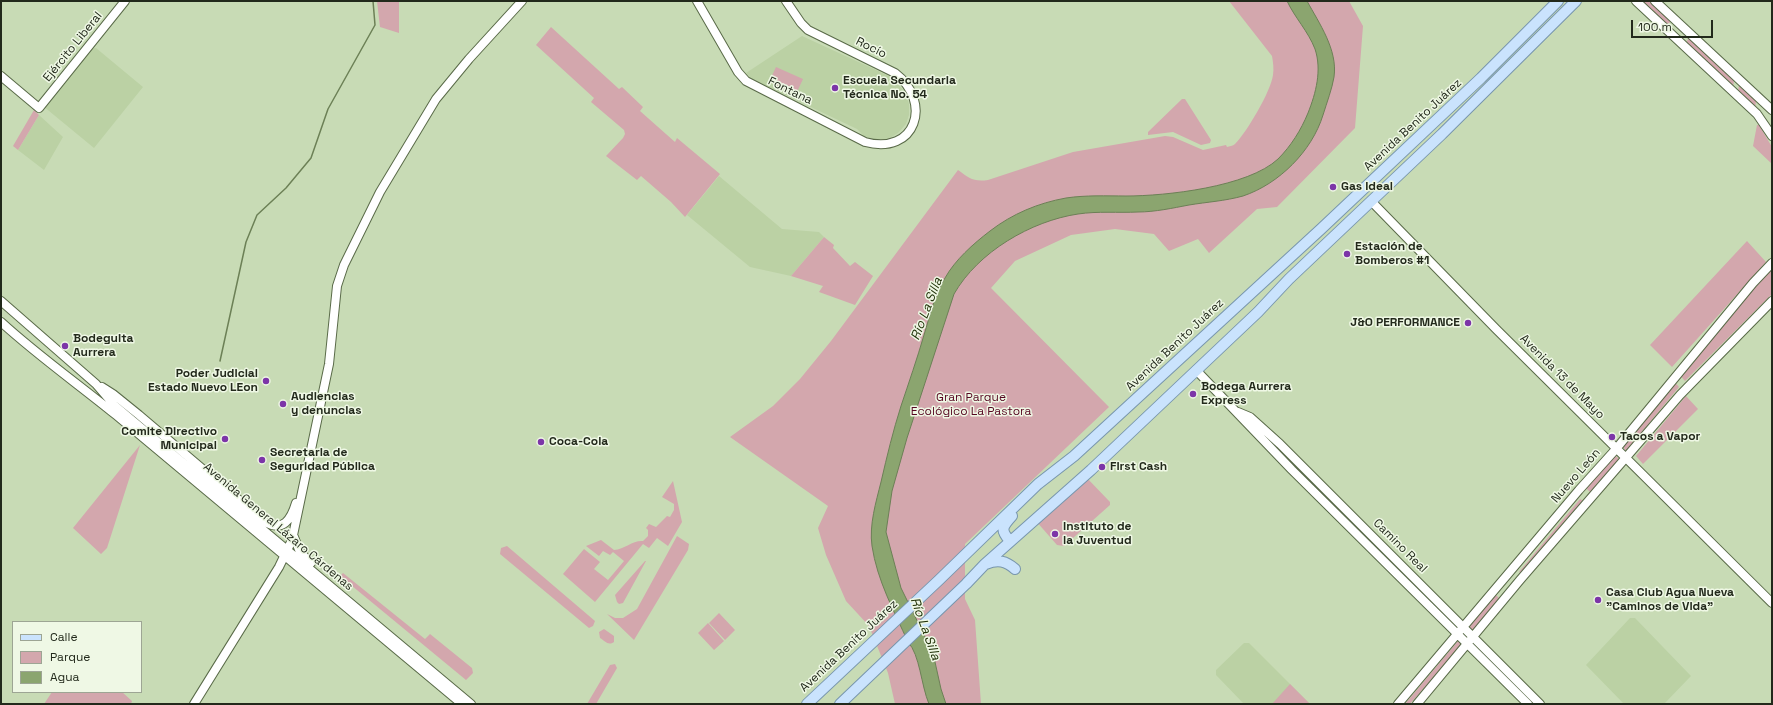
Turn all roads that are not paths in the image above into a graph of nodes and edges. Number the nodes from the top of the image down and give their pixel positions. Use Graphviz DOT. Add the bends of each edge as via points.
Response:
graph roads {
  1 [pos="126,1"];
  2 [pos="522,1"];
  3 [pos="697,1"];
  4 [pos="786,1"];
  5 [pos="1558,1"];
  6 [pos="1576,1"];
  7 [pos="1636,1"];
  8 [pos="1655,1"];
  9 [pos="2,79"];
  10 [pos="1738,80"];
  11 [pos="1736,96"];
  12 [pos="1772,110"];
  13 [pos="909,132"];
  14 [pos="1772,136"];
  15 [pos="1371,201"];
  16 [pos="1321,229"];
  17 [pos="1331,239"];
  18 [pos="1772,263"];
  19 [pos="1,301"];
  20 [pos="1772,302"];
  21 [pos="1,322"];
  22 [pos="36,332"];
  23 [pos="27,345"];
  24 [pos="71,362"];
  25 [pos="1196,370"];
  26 [pos="63,372"];
  27 [pos="96,384"];
  28 [pos="1616,448"];
  29 [pos="189,458"];
  30 [pos="1625,458"];
  31 [pos="191,469"];
  32 [pos="305,476"];
  33 [pos="1038,484"];
  34 [pos="228,491"];
  35 [pos="232,504"];
  36 [pos="293,536"];
  37 [pos="1010,541"];
  38 [pos="286,554"];
  39 [pos="984,564"];
  40 [pos="1015,569"];
  41 [pos="350,602"];
  42 [pos="1772,603"];
  43 [pos="1461,631"];
  44 [pos="1470,641"];
  45 [pos="194,704"];
  46 [pos="462,704"];
  47 [pos="471,704"];
  48 [pos="807,704"];
  49 [pos="840,704"];
  50 [pos="1398,704"];
  51 [pos="1417,704"];
  52 [pos="1528,704"];
  53 [pos="1540,704"];
  1 -- 9 [label="street, Ejército Liberal" via="39,108"];
  2 -- 32 [label="street" via="436,99 380,192 350,250 337,286 330,364"];
  3 -- 13 [label="street, Fontana" via="738,72 750,84 864,142 874,145 894,143"];
  4 -- 13 [label="street, Rocío" via="808,30 895,73 907,83 916,110"];
  5 -- 16 [label="main road, Avenida Benito Juárez" via="1481,78"];
  6 -- 15 [label="main road, Avenida Benito Juárez"];
  7 -- 11 [label="street"];
  8 -- 10 [label="street"];
  10 -- 11 [label="street"];
  10 -- 12 [label="street"];
  11 -- 14 [label="street" via="1762,120"];
  15 -- 17 [label="main road, Avenida Benito Juárez"];
  15 -- 28 [label="street, Avenida 13 de Mayo"];
  16 -- 17 [label="main road"];
  16 -- 33 [label="main road, Avenida Benito Juárez" via="1074,456"];
  17 -- 25 [label="main road, Avenida Benito Juárez"];
  18 -- 28 [label="street, Nuevo León"];
  19 -- 22 [label="street, Avenida General Lázaro Cárdenas"];
  20 -- 30 [label="street, Nuevo León" via="1692,381"];
  21 -- 23 [label="street, Avenida General Lázaro Cárdenas"];
  22 -- 23 [label="street" via="26,337"];
  22 -- 24 [label="street, Avenida General Lázaro Cárdenas"];
  23 -- 26 [label="street, Avenida General Lázaro Cárdenas"];
  24 -- 26 [label="street" via="68,371"];
  24 -- 27 [label="street, Avenida General Lázaro Cárdenas"];
  25 -- 37 [label="main road, Avenida Benito Juárez" via="1035,521"];
  25 -- 43 [label="street, Camino Real" via="1238,412 1250,417 1280,444"];
  26 -- 38 [label="street, Avenida General Lázaro Cárdenas"];
  27 -- 29 [label="street" via="113,394"];
  27 -- 31 [label="street, Avenida General Lázaro Cárdenas" via="114,405"];
  28 -- 30 [label="street, Avenida 13 de Mayo"];
  28 -- 43 [label="street, Nuevo León"];
  29 -- 31 [label="street"];
  29 -- 34 [label="street"];
  30 -- 42 [label="street, Avenida 13 de Mayo"];
  30 -- 44 [label="street, Nuevo León"];
  31 -- 35 [label="street, Avenida General Lázaro Cárdenas"];
  32 -- 34 [label="street" via="292,514 286,523 281,525 275,526 265,522"];
  32 -- 36 [label="street"];
  33 -- 37 [label="main road" via="1004,528 1004,534"];
  33 -- 48 [label="main road, Avenida Benito Juárez"];
  34 -- 35 [label="street"];
  35 -- 38 [label="street, Avenida General Lázaro Cárdenas"];
  36 -- 38 [label="street"];
  36 -- 41 [label="street" via="300,552 329,578"];
  37 -- 39 [label="main road, Avenida Benito Juárez"];
  38 -- 41 [label="street, Avenida General Lázaro Cárdenas"];
  38 -- 45 [label="street"];
  38 -- 46 [label="street, Avenida General Lázaro Cárdenas"];
  39 -- 40 [label="main road" via="1004,561"];
  39 -- 49 [label="main road, Avenida Benito Juárez"];
  41 -- 47 [label="street, Avenida General Lázaro Cárdenas"];
  43 -- 44 [label="street, Camino Real"];
  43 -- 50 [label="street, Nuevo León"];
  44 -- 51 [label="street, Nuevo León"];
  44 -- 52 [label="street, Camino Real"];
  44 -- 53 [label="street, Camino Real"];
}
